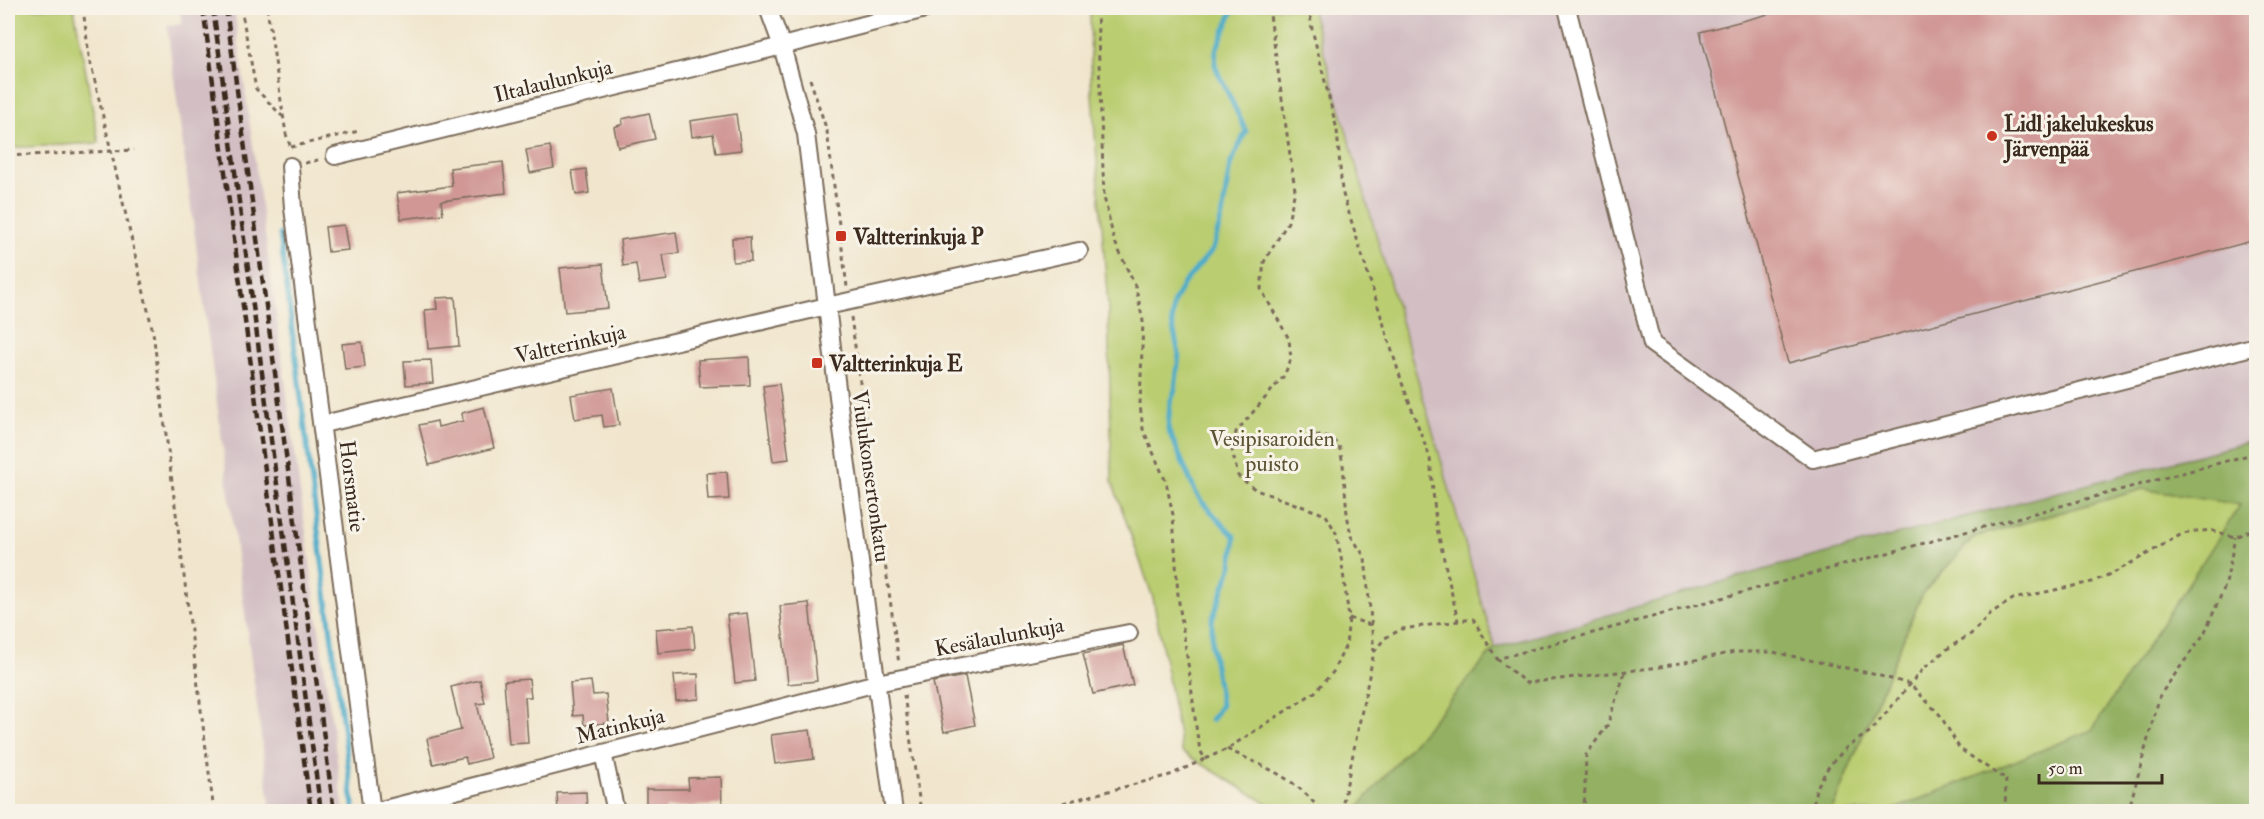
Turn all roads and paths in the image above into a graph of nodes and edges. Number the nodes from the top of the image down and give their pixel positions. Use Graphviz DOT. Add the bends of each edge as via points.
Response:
graph roads {
  1 [pos="83,8"];
  2 [pos="241,8"];
  3 [pos="267,8"];
  4 [pos="768,8"];
  5 [pos="929,8"];
  6 [pos="1097,8"];
  7 [pos="1269,8"];
  8 [pos="1309,8"];
  9 [pos="1567,8"];
  10 [pos="782,46"];
  11 [pos="808,76"];
  12 [pos="283,117"];
  13 [pos="134,150"];
  14 [pos="111,151"];
  15 [pos="8,156"];
  16 [pos="335,156"];
  17 [pos="290,166"];
  18 [pos="1079,251"];
  19 [pos="849,301"];
  20 [pos="827,306"];
  21 [pos="2256,346"];
  22 [pos="323,424"];
  23 [pos="1316,435"];
  24 [pos="2256,453"];
  25 [pos="2256,528"];
  26 [pos="2235,537"];
  27 [pos="1349,618"];
  28 [pos="1458,621"];
  29 [pos="1371,625"];
  30 [pos="1129,633"];
  31 [pos="1374,652"];
  32 [pos="1497,659"];
  33 [pos="1625,672"];
  34 [pos="901,678"];
  35 [pos="878,683"];
  36 [pos="1910,684"];
  37 [pos="1227,749"];
  38 [pos="603,753"];
  39 [pos="1205,759"];
  40 [pos="214,812"];
  41 [pos="373,812"];
  42 [pos="616,812"];
  43 [pos="894,812"];
  44 [pos="921,812"];
  45 [pos="1028,812"];
  46 [pos="1321,812"];
  47 [pos="1341,812"];
  48 [pos="1584,812"];
  49 [pos="1812,812"];
  50 [pos="2005,812"];
  51 [pos="2131,812"];
  1 -- 14 [label="path" via="89,56"];
  2 -- 12 [label="path" via="256,89"];
  3 -- 12 [label="path"];
  4 -- 10 [label="street, Viulukonsertonkatu"];
  5 -- 10 [label="street, Iltalaulunkuja"];
  6 -- 39 [label="path" via="1104,197 1114,240 1136,288 1143,321 1143,429 1166,482 1173,515 1178,596 1197,734"];
  7 -- 27 [label="path" via="1295,190 1288,222 1264,262 1261,289 1289,339 1291,359 1284,376 1236,432 1232,450 1238,476 1256,490 1326,515 1336,533"];
  8 -- 28 [label="path" via="1337,130 1342,192 1402,383 1430,458 1436,524"];
  9 -- 21 [label="street" via="1652,344 1813,459"];
  10 -- 16 [label="street, Iltalaulunkuja"];
  10 -- 20 [label="street, Viulukonsertonkatu" via="806,134"];
  11 -- 19 [label="path" via="827,131"];
  12 -- 17 [label="path" via="291,147"];
  13 -- 14 [label="path"];
  14 -- 15 [label="path"];
  14 -- 40 [label="path" via="153,332"];
  16 -- 17 [label="path"];
  17 -- 22 [label="street, Horsmatie"];
  18 -- 19 [label="street, Valtterinkuja"];
  19 -- 20 [label="street, Valtterinkuja"];
  19 -- 34 [label="path"];
  20 -- 22 [label="street, Valtterinkuja"];
  20 -- 35 [label="street, Viulukonsertonkatu"];
  22 -- 41 [label="street, Horsmatie"];
  23 -- 29 [label="path" via="1339,445 1351,536 1365,557"];
  24 -- 32 [label="path"];
  25 -- 26 [label="path"];
  26 -- 36 [label="path" via="2210,530 2182,534 2092,582 2013,598 1923,669"];
  26 -- 51 [label="path" via="2226,584 2204,634 2160,695"];
  27 -- 29 [label="path"];
  27 -- 37 [label="path" via="1342,654 1333,672 1315,692"];
  28 -- 31 [label="path" via="1402,629 1385,638"];
  28 -- 32 [label="path" via="1473,619"];
  29 -- 31 [label="path"];
  30 -- 34 [label="street, Kesälaulunkuja"];
  31 -- 47 [label="path"];
  32 -- 33 [label="path" via="1526,683"];
  33 -- 36 [label="path" via="1735,652 1773,652"];
  33 -- 48 [label="path" via="1607,726 1586,755"];
  34 -- 35 [label="street, Kesälaulunkuja"];
  34 -- 44 [label="path"];
  35 -- 38 [label="street, Matinkuja"];
  35 -- 43 [label="street, Viulukonsertonkatu"];
  36 -- 49 [label="path" via="1871,731 1846,747 1829,766 1816,789"];
  36 -- 50 [label="path" via="1940,715 1960,748 2006,777"];
  37 -- 39 [label="path"];
  37 -- 46 [label="path" via="1288,779 1309,795"];
  38 -- 41 [label="street, Matinkuja"];
  38 -- 42 [label="street"];
  39 -- 45 [label="path" via="1170,774"];
}
